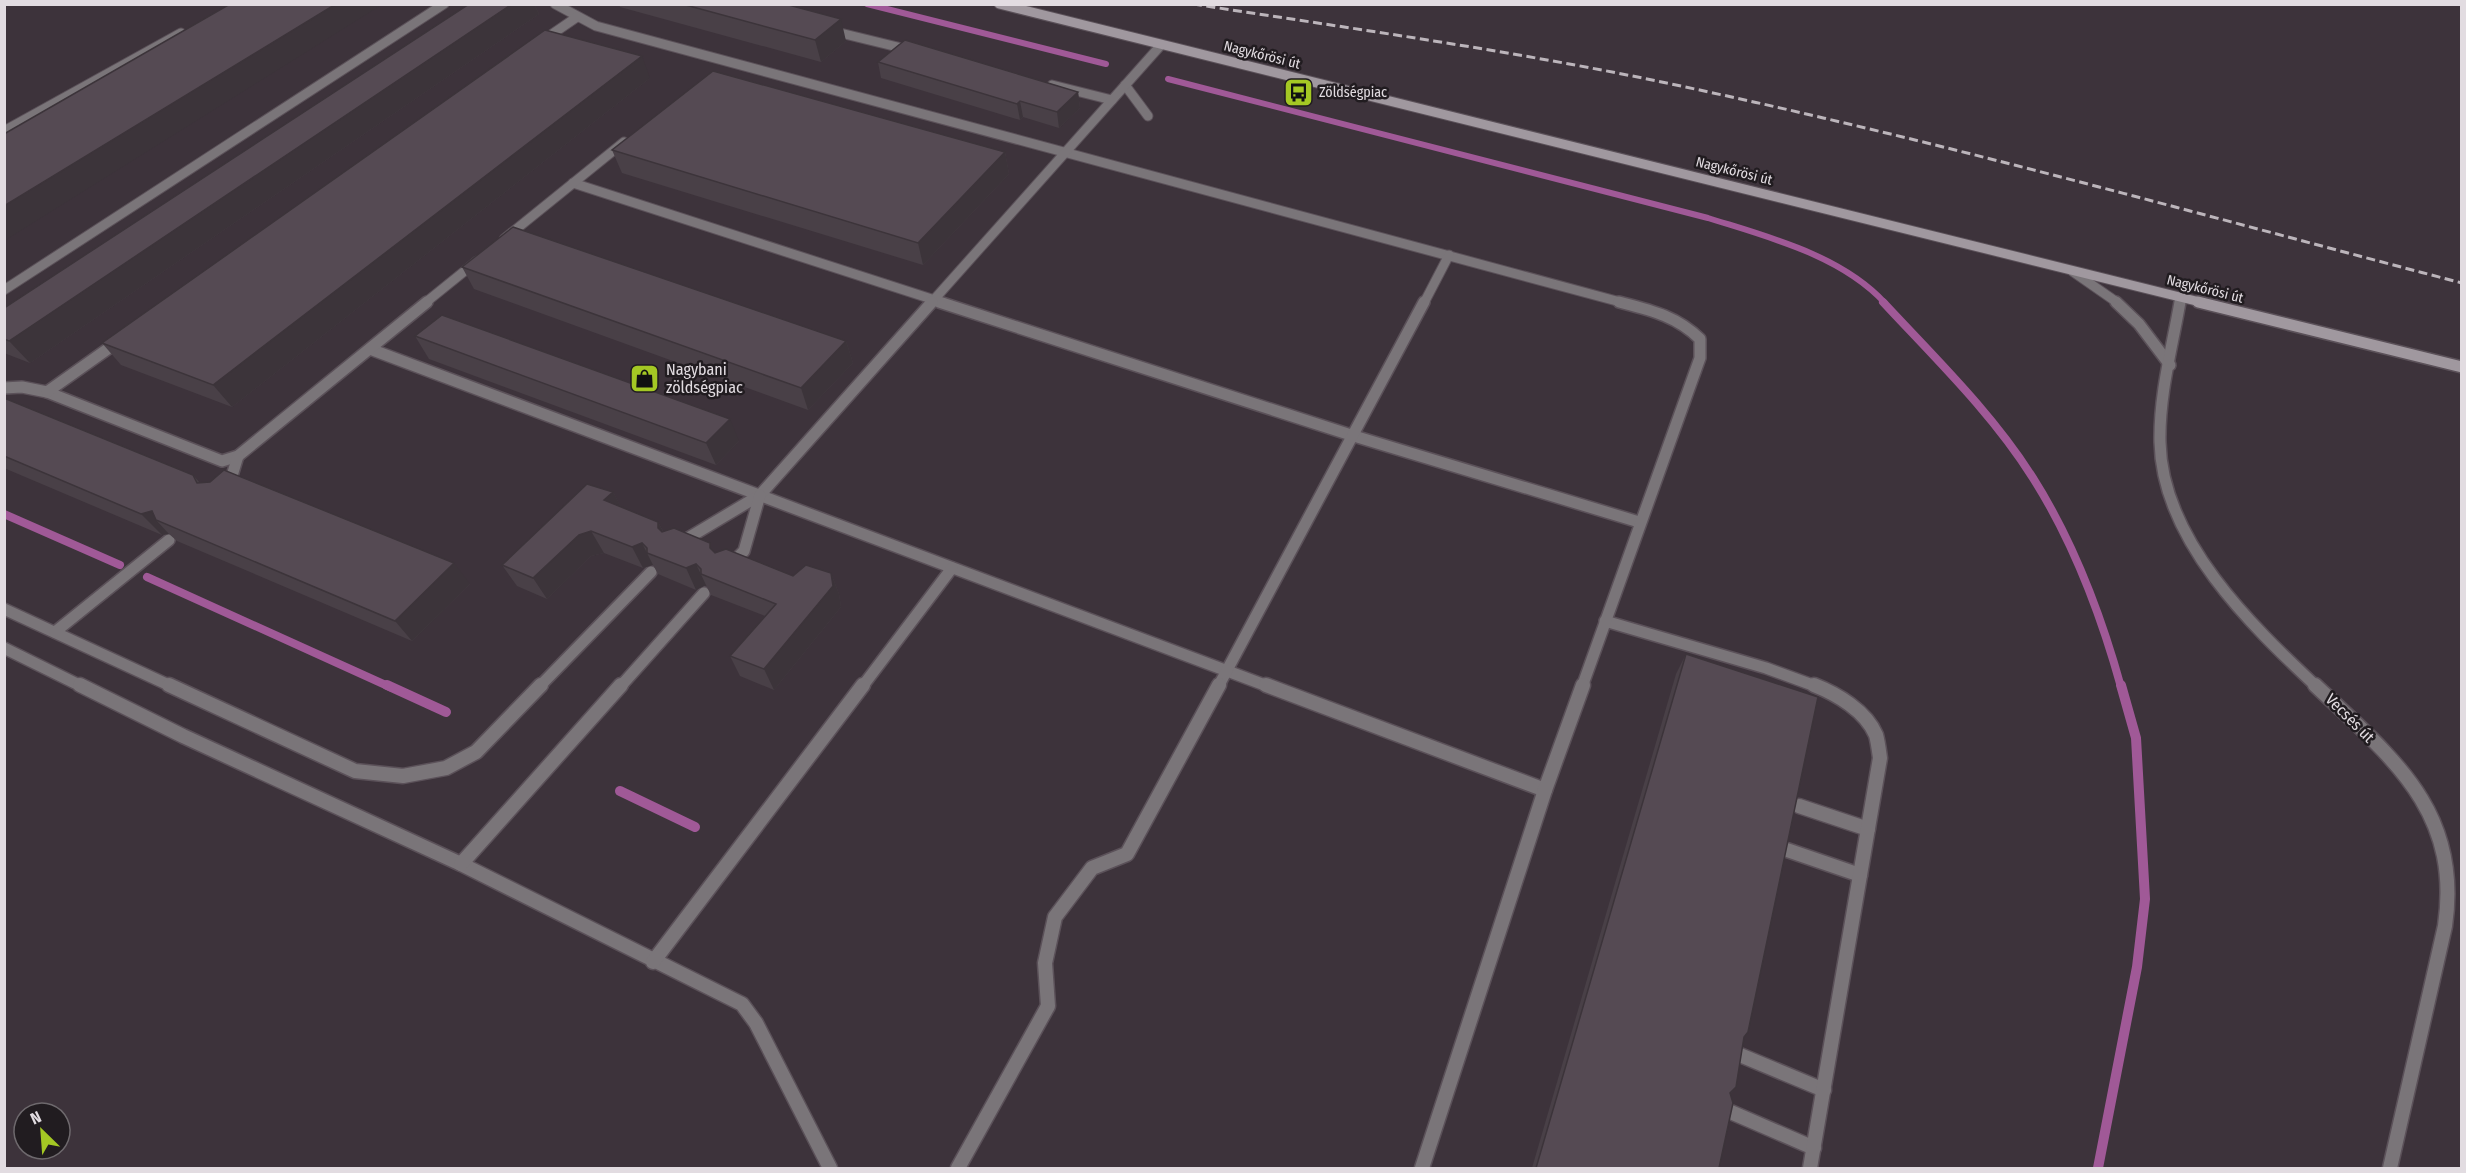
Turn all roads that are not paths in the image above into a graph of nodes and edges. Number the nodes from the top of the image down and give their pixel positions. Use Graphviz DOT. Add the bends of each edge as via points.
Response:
graph roads {
  1 [pos="444,4"];
  2 [pos="999,4"];
  3 [pos="561,6"];
  4 [pos="577,17"];
  5 [pos="820,27"];
  6 [pos="190,28"];
  7 [pos="1161,45"];
  8 [pos="529,51"];
  9 [pos="923,53"];
  10 [pos="1038,82"];
  11 [pos="1125,85"];
  12 [pos="1112,100"];
  13 [pos="1148,116"];
  14 [pos="4,131"];
  15 [pos="636,132"];
  16 [pos="1068,151"];
  17 [pos="573,183"];
  18 [pos="499,243"];
  19 [pos="490,250"];
  20 [pos="1449,255"];
  21 [pos="2072,271"];
  22 [pos="4,290"];
  23 [pos="2181,298"];
  24 [pos="932,301"];
  25 [pos="124,338"];
  26 [pos="370,349"];
  27 [pos="2170,365"];
  28 [pos="2462,367"];
  29 [pos="4,388"];
  30 [pos="47,392"];
  31 [pos="1354,436"];
  32 [pos="238,456"];
  33 [pos="760,495"];
  34 [pos="220,498"];
  35 [pos="1640,522"];
  36 [pos="170,540"];
  37 [pos="676,546"];
  38 [pos="728,567"];
  39 [pos="952,568"];
  40 [pos="651,572"];
  41 [pos="704,593"];
  42 [pos="4,609"];
  43 [pos="1605,621"];
  44 [pos="55,632"];
  45 [pos="4,648"];
  46 [pos="1227,671"];
  47 [pos="1545,790"];
  48 [pos="1799,806"];
  49 [pos="1868,829"];
  50 [pos="1787,850"];
  51 [pos="461,864"];
  52 [pos="1860,875"];
  53 [pos="654,962"];
  54 [pos="1740,1055"];
  55 [pos="1824,1090"];
  56 [pos="1726,1110"];
  57 [pos="1814,1148"];
  58 [pos="830,1168"];
  59 [pos="958,1168"];
  60 [pos="1422,1168"];
  61 [pos="1810,1168"];
  62 [pos="2390,1168"];
  1 -- 22 [label="street"];
  2 -- 7 [label="main road, Nagykőrösi út"];
  3 -- 4 [label="street"];
  4 -- 8 [label="street"];
  4 -- 16 [label="street" via="596,27 721,64"];
  5 -- 9 [label="street"];
  6 -- 14 [label="street"];
  7 -- 11 [label="street"];
  7 -- 21 [label="main road, Nagykőrösi út"];
  10 -- 12 [label="street"];
  11 -- 12 [label="street"];
  11 -- 13 [label="street"];
  12 -- 16 [label="street"];
  15 -- 17 [label="street"];
  16 -- 20 [label="street"];
  16 -- 24 [label="street"];
  17 -- 18 [label="street"];
  17 -- 24 [label="street"];
  19 -- 26 [label="street"];
  20 -- 31 [label="street"];
  20 -- 35 [label="street" via="1668,315 1700,339 1700,358"];
  21 -- 23 [label="main road, Nagykőrösi út"];
  21 -- 27 [label="street" via="2118,303"];
  23 -- 27 [label="street, Vecsés út"];
  23 -- 28 [label="main road, Nagykőrösi út"];
  24 -- 31 [label="street"];
  24 -- 33 [label="street"];
  25 -- 30 [label="street"];
  26 -- 32 [label="street"];
  26 -- 33 [label="street"];
  27 -- 62 [label="street, Vecsés út" via="2160,457 2171,499 2187,537 2238,607 2395,762 2436,823 2446,857 2449,903"];
  29 -- 30 [label="street"];
  30 -- 32 [label="street" via="222,460"];
  31 -- 35 [label="street"];
  31 -- 46 [label="street"];
  32 -- 34 [label="street" via="227,492"];
  33 -- 37 [label="street"];
  33 -- 38 [label="street" via="744,551"];
  33 -- 39 [label="street"];
  35 -- 43 [label="street"];
  36 -- 44 [label="street"];
  39 -- 46 [label="street"];
  39 -- 53 [label="street"];
  40 -- 44 [label="street" via="476,752 440,771 400,778 355,771"];
  41 -- 51 [label="street"];
  42 -- 44 [label="street"];
  43 -- 47 [label="street"];
  43 -- 49 [label="street" via="1814,684 1846,703 1874,729 1880,748"];
  45 -- 51 [label="street" via="183,736"];
  46 -- 47 [label="street"];
  46 -- 59 [label="street" via="1127,854 1092,868 1055,917 1045,963 1048,1006"];
  47 -- 60 [label="street"];
  48 -- 49 [label="street"];
  49 -- 52 [label="street"];
  50 -- 52 [label="street"];
  51 -- 53 [label="street"];
  52 -- 55 [label="street"];
  53 -- 58 [label="street" via="742,1004 756,1023"];
  54 -- 55 [label="street"];
  55 -- 57 [label="street"];
  56 -- 57 [label="street"];
  57 -- 61 [label="street"];
}
